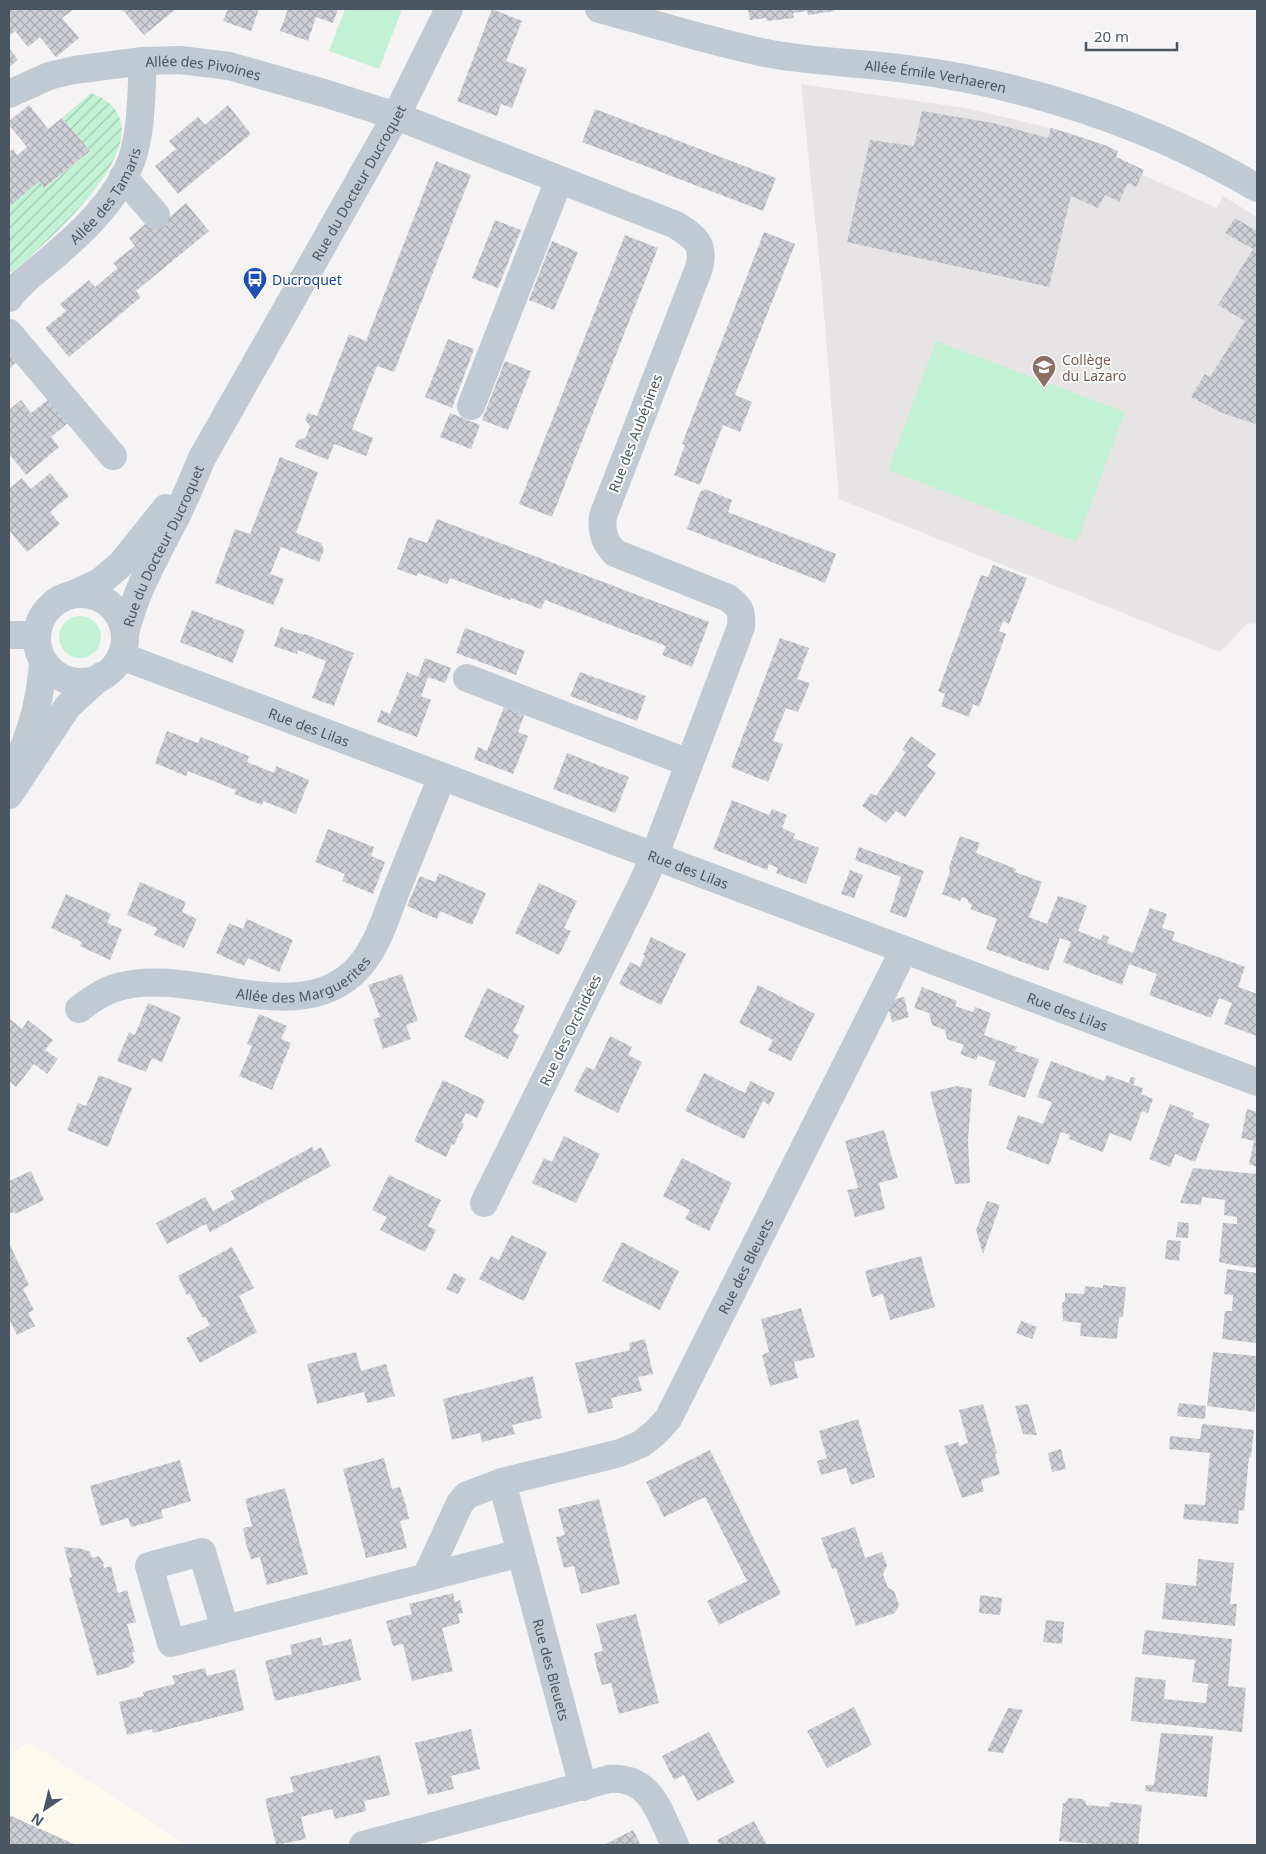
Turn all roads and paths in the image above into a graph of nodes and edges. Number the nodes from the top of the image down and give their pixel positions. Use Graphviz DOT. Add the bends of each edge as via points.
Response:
graph roads {
  1 [pos="449,9"];
  2 [pos="600,9"];
  3 [pos="143,61"];
  4 [pos="9,94"];
  5 [pos="396,116"];
  6 [pos="123,177"];
  7 [pos="559,180"];
  8 [pos="1257,188"];
  9 [pos="156,215"];
  10 [pos="9,298"];
  11 [pos="9,333"];
  12 [pos="471,406"];
  13 [pos="112,456"];
  14 [pos="202,458"];
  15 [pos="74,594"];
  16 [pos="9,635"];
  17 [pos="122,645"];
  18 [pos="40,648"];
  19 [pos="101,676"];
  20 [pos="467,678"];
  21 [pos="690,763"];
  22 [pos="9,776"];
  23 [pos="442,777"];
  24 [pos="9,795"];
  25 [pos="654,856"];
  26 [pos="904,950"];
  27 [pos="79,1009"];
  28 [pos="1257,1082"];
  29 [pos="484,1203"];
  30 [pos="502,1482"];
  31 [pos="520,1553"];
  32 [pos="426,1576"];
  33 [pos="225,1629"];
  34 [pos="583,1787"];
  35 [pos="363,1845"];
  36 [pos="676,1845"];
  1 -- 5 [label="street, Rue du Docteur Ducroquet"];
  2 -- 8 [label="street, Allée Émile Verhaeren" via="770,53 806,60 913,70 1026,93 1170,143"];
  3 -- 4 [label="street, Allée des Pivoines" via="74,70 50,76"];
  3 -- 5 [label="street, Allée des Pivoines" via="180,60 229,66"];
  3 -- 6 [label="street, Allée des Tamaris" via="137,140"];
  5 -- 7 [label="street, Rue des Aubépines"];
  5 -- 14 [label="street, Rue du Docteur Ducroquet"];
  6 -- 9 [label="street"];
  6 -- 10 [label="street, Allée des Tamaris" via="86,228"];
  7 -- 12 [label="street"];
  7 -- 21 [label="street, Rue des Aubépines" via="676,225 698,242 702,254 603,516 602,528 615,553 728,598 738,606 742,615 741,627"];
  11 -- 13 [label="street"];
  14 -- 15 [label="street, Rue du Docteur Ducroquet" via="121,564 100,582"];
  14 -- 17 [label="street, Rue du Docteur Ducroquet" via="140,587"];
  15 -- 17 [label="street" via="94,595 105,601 118,616"];
  15 -- 18 [label="street" via="61,598 46,610 39,622"];
  16 -- 18 [label="street"];
  17 -- 19 [label="street" via="114,666"];
  17 -- 23 [label="street, Rue des Lilas"];
  18 -- 19 [label="street" via="52,671 69,680 88,681"];
  18 -- 22 [label="street" via="39,700 34,721"];
  19 -- 24 [label="street" via="68,706"];
  20 -- 21 [label="street"];
  21 -- 25 [label="street, Rue des Aubépines"];
  23 -- 25 [label="street, Rue des Lilas"];
  23 -- 27 [label="street, Allée des Marguerites" via="369,952 359,967 336,985 319,993 278,996 179,983 136,983 101,993"];
  25 -- 26 [label="street, Rue des Lilas"];
  25 -- 29 [label="street, Rue des Orchidées"];
  26 -- 28 [label="street, Rue des Lilas"];
  26 -- 30 [label="street, Rue des Bleuets" via="668,1419 641,1444 620,1453"];
  30 -- 31 [label="street, Rue des Bleuets"];
  30 -- 32 [label="street, Rue des Bleuets" via="467,1495 460,1503"];
  31 -- 32 [label="street"];
  31 -- 34 [label="street, Rue des Bleuets"];
  32 -- 33 [label="street"];
  34 -- 35 [label="street"];
  34 -- 36 [label="street" via="622,1778 642,1787 651,1796"];
}
